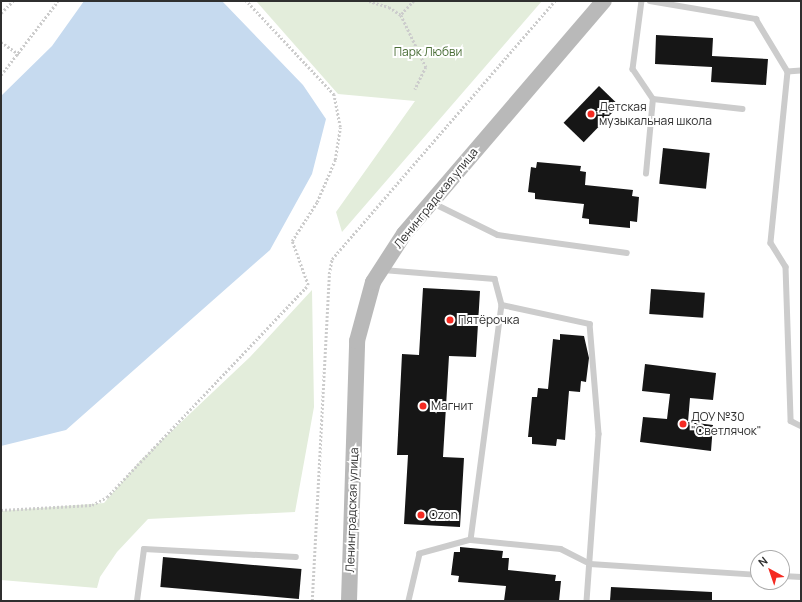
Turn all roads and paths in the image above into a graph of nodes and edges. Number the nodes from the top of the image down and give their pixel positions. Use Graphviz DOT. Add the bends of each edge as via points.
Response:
graph roads {
  1 [pos="13,1"];
  2 [pos="58,1"];
  3 [pos="246,1"];
  4 [pos="369,1"];
  5 [pos="414,1"];
  6 [pos="604,1"];
  7 [pos="642,1"];
  8 [pos="650,1"];
  9 [pos="1,13"];
  10 [pos="401,15"];
  11 [pos="1,42"];
  12 [pos="19,54"];
  13 [pos="801,71"];
  14 [pos="788,72"];
  15 [pos="1,75"];
  16 [pos="415,90"];
  17 [pos="653,98"];
  18 [pos="742,109"];
  19 [pos="646,174"];
  20 [pos="431,202"];
  21 [pos="627,253"];
  22 [pos="381,270"];
  23 [pos="502,305"];
  24 [pos="801,426"];
  25 [pos="1,510"];
  26 [pos="471,540"];
  27 [pos="296,557"];
  28 [pos="590,564"];
  29 [pos="750,574"];
  30 [pos="790,577"];
  31 [pos="801,578"];
  32 [pos="137,601"];
  33 [pos="349,601"];
  34 [pos="409,601"];
  35 [pos="587,601"];
  1 -- 9 [label="path"];
  2 -- 12 [label="path"];
  3 -- 25 [label="path" via="334,95 340,127 335,160 317,202 292,241 308,285 107,497 92,505"];
  4 -- 10 [label="path" via="389,7"];
  5 -- 10 [label="path"];
  6 -- 20 [label="main road, Ленинградская улица"];
  7 -- 17 [label="lane" via="633,68"];
  8 -- 14 [label="lane" via="756,19"];
  10 -- 16 [label="path" via="426,68"];
  11 -- 12 [label="path"];
  12 -- 15 [label="path"];
  13 -- 14 [label="lane"];
  14 -- 24 [label="lane" via="771,243 786,267 791,421"];
  17 -- 18 [label="lane"];
  17 -- 19 [label="lane"];
  20 -- 21 [label="lane" via="498,235"];
  20 -- 22 [label="main road, Ленинградская улица" via="404,234"];
  22 -- 23 [label="lane" via="495,279"];
  22 -- 33 [label="main road, Ленинградская улица" via="373,282 357,341"];
  23 -- 26 [label="lane"];
  23 -- 28 [label="lane" via="590,324 599,434"];
  26 -- 28 [label="lane" via="561,549"];
  26 -- 34 [label="lane" via="420,554"];
  27 -- 32 [label="lane" via="144,549"];
  28 -- 29 [label="lane"];
  28 -- 35 [label="lane"];
  30 -- 31 [label="lane"];
}
